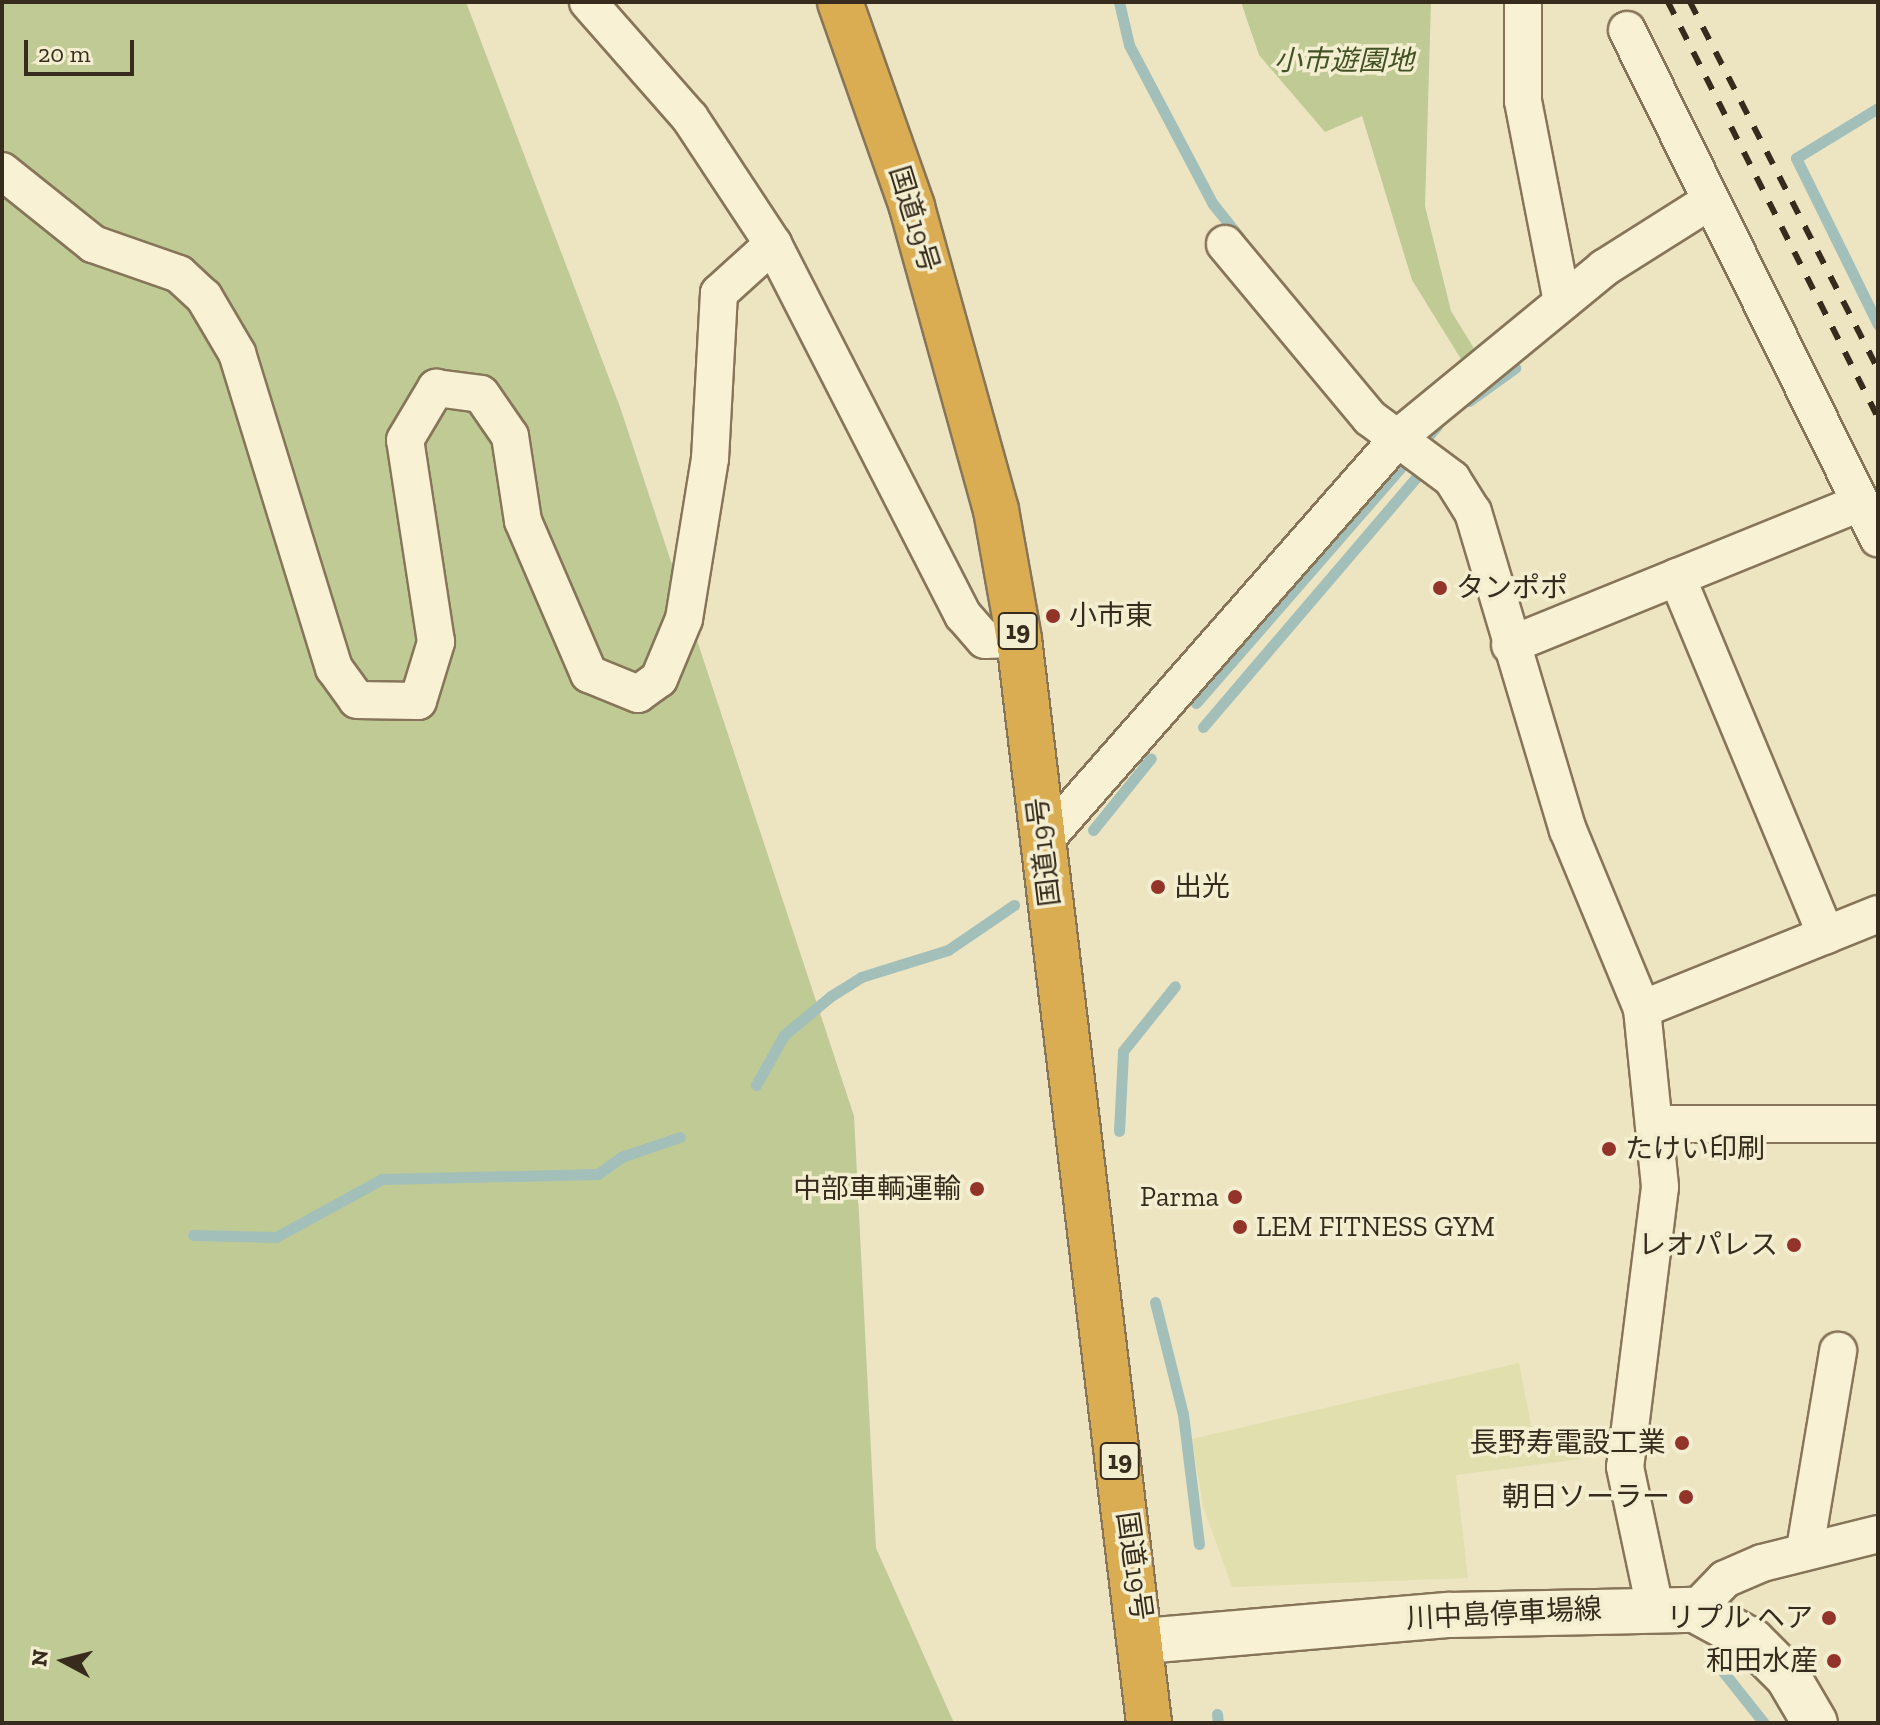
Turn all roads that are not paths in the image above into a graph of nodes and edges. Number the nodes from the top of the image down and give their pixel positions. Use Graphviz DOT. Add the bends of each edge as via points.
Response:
graph roads {
  1 [pos="588,2"];
  2 [pos="840,2"];
  3 [pos="1523,2"];
  4 [pos="1627,30"];
  5 [pos="2,171"];
  6 [pos="1707,203"];
  7 [pos="773,244"];
  8 [pos="1225,244"];
  9 [pos="1562,302"];
  10 [pos="1412,445"];
  11 [pos="1859,503"];
  12 [pos="1878,538"];
  13 [pos="1677,577"];
  14 [pos="1019,639"];
  15 [pos="1510,645"];
  16 [pos="1044,841"];
  17 [pos="1878,914"];
  18 [pos="1826,935"];
  19 [pos="1642,1009"];
  20 [pos="1658,1124"];
  21 [pos="1878,1124"];
  22 [pos="1838,1351"];
  23 [pos="1878,1534"];
  24 [pos="1805,1549"];
  25 [pos="1675,1609"];
  26 [pos="1144,1641"];
  27 [pos="1149,1723"];
  28 [pos="1815,1723"];
  1 -- 7 [label="street" via="690,118"];
  2 -- 14 [label="highway, 国道19号 / 19" via="912,207 996,510"];
  3 -- 9 [label="street" via="1523,101"];
  4 -- 6 [label="street"];
  5 -- 7 [label="street" via="93,244 179,274 204,297 237,353 334,668 357,700 418,701 436,642 405,440 436,388 481,394 510,436 523,521 589,674 638,694 659,679 684,619 710,459 719,293"];
  6 -- 9 [label="street"];
  6 -- 11 [label="street"];
  7 -- 14 [label="street" via="963,615 985,640"];
  8 -- 10 [label="street" via="1370,418"];
  9 -- 10 [label="street"];
  10 -- 15 [label="street" via="1473,512"];
  10 -- 16 [label="street"];
  11 -- 12 [label="street"];
  11 -- 13 [label="street"];
  13 -- 15 [label="street"];
  13 -- 18 [label="street"];
  14 -- 16 [label="highway, 国道19号 / 19"];
  15 -- 19 [label="street" via="1568,830"];
  16 -- 26 [label="highway, 国道19号 / 19"];
  17 -- 18 [label="street"];
  18 -- 19 [label="street"];
  19 -- 20 [label="street"];
  20 -- 21 [label="street"];
  20 -- 25 [label="street" via="1660,1187 1625,1467"];
  22 -- 24 [label="street"];
  23 -- 24 [label="street"];
  24 -- 25 [label="street" via="1725,1579"];
  25 -- 26 [label="main road, 川中島停車場線" via="1450,1615"];
  25 -- 28 [label="main road" via="1752,1641 1788,1677"];
  26 -- 27 [label="highway, 国道19号 / 19"];
}
